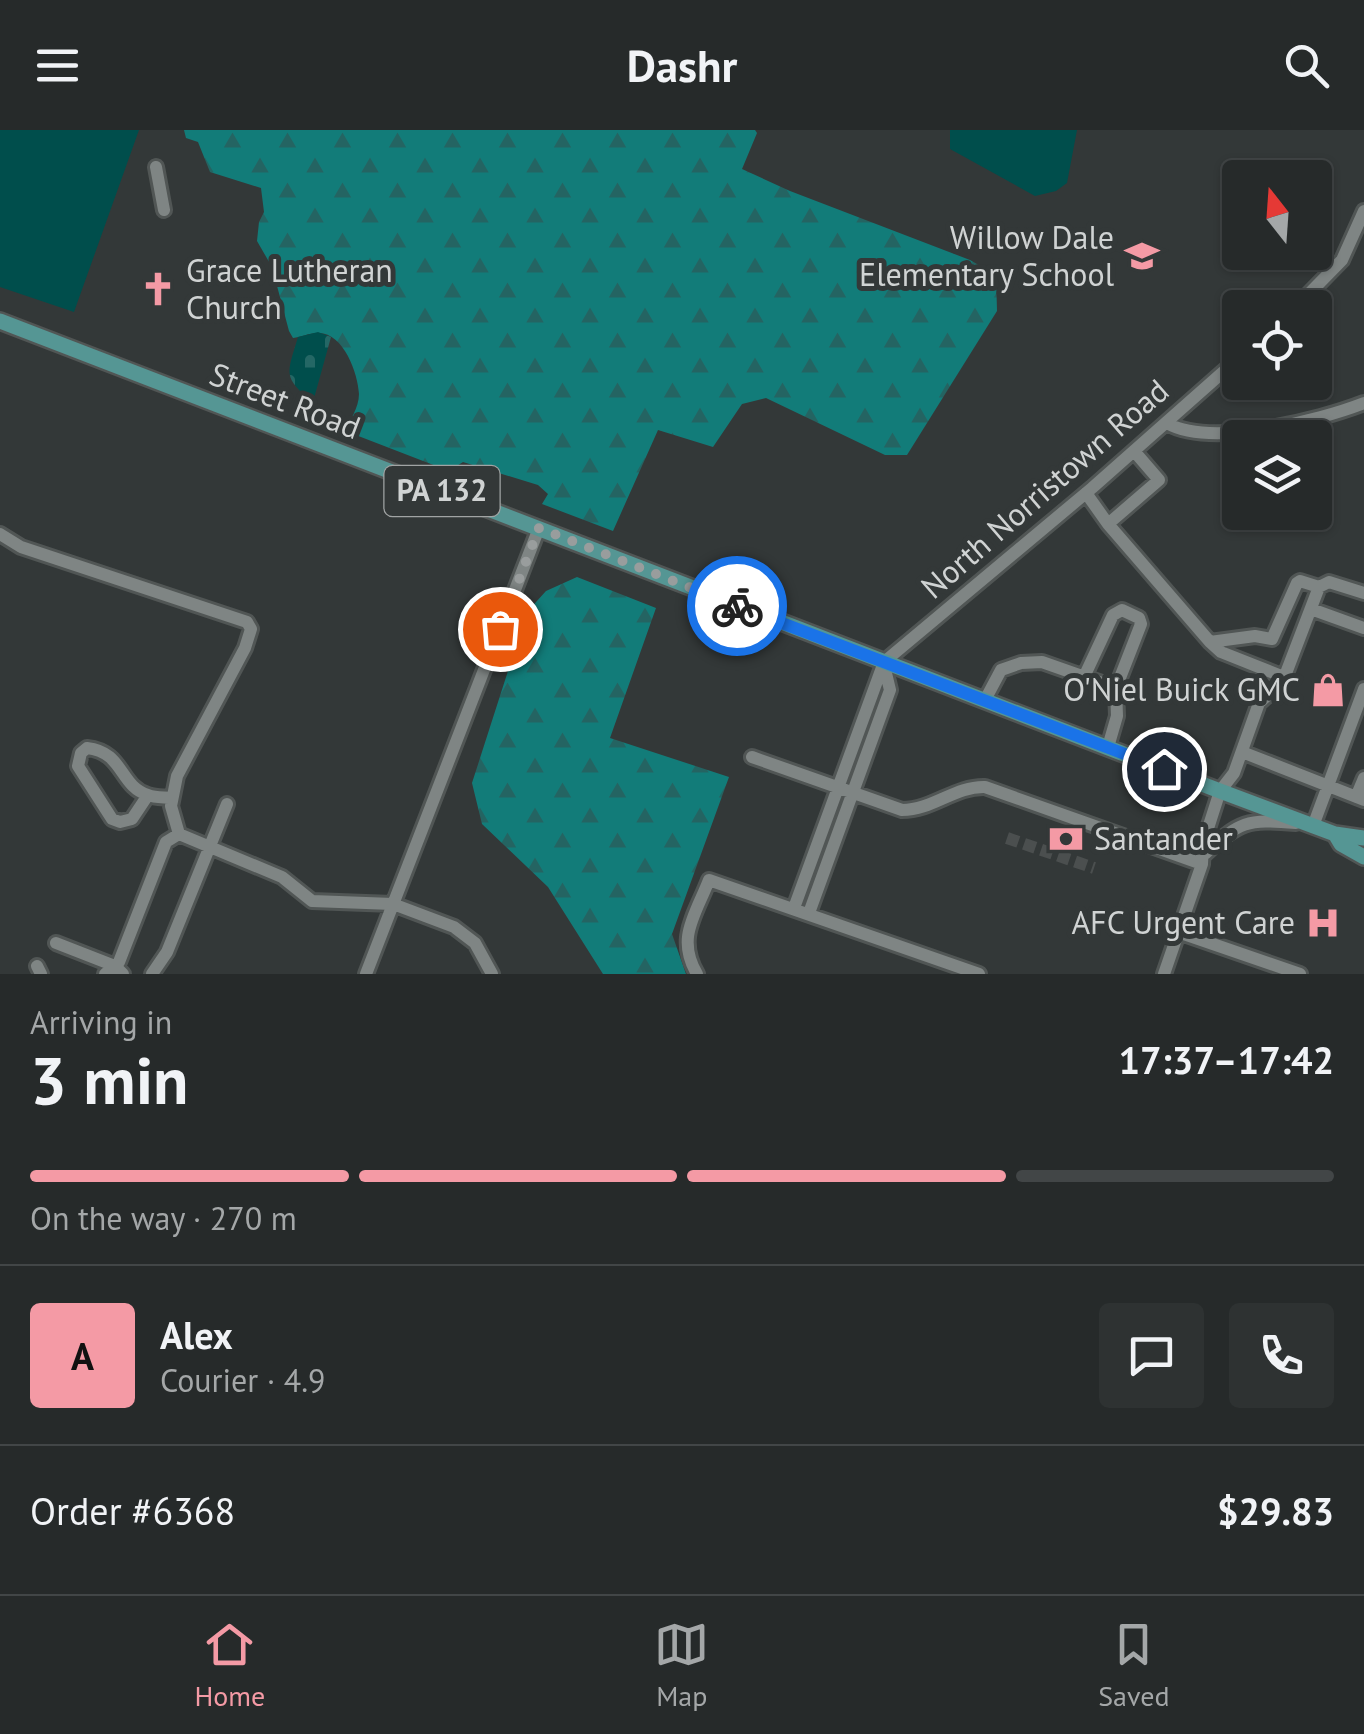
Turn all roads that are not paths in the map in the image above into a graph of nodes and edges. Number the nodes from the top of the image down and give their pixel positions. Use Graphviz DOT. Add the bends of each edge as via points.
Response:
graph roads {
  1 [pos="156,167"];
  2 [pos="164,210"];
  3 [pos="1364,211"];
  4 [pos="1313,290"];
  5 [pos="1,322"];
  6 [pos="1222,373"];
  7 [pos="1364,403"];
  8 [pos="1166,423"];
  9 [pos="1134,451"];
  10 [pos="1086,493"];
  11 [pos="1108,524"];
  12 [pos="539,528"];
  13 [pos="0,534"];
  14 [pos="1319,587"];
  15 [pos="1364,594"];
  16 [pos="1311,608"];
  17 [pos="1364,628"];
  18 [pos="1210,642"];
  19 [pos="884,662"];
  20 [pos="1084,677"];
  21 [pos="1284,677"];
  22 [pos="1116,688"];
  23 [pos="1364,688"];
  24 [pos="985,700"];
  25 [pos="1108,747"];
  26 [pos="1242,752"];
  27 [pos="752,757"];
  28 [pos="1364,778"];
  29 [pos="1328,786"];
  30 [pos="846,791"];
  31 [pos="1220,791"];
  32 [pos="148,796"];
  33 [pos="172,798"];
  34 [pos="1360,798"];
  35 [pos="227,804"];
  36 [pos="1311,825"];
  37 [pos="180,834"];
  38 [pos="1335,834"];
  39 [pos="1364,838"];
  40 [pos="212,847"];
  41 [pos="1364,857"];
  42 [pos="1203,859"];
  43 [pos="394,904"];
  44 [pos="794,908"];
  45 [pos="809,913"];
  46 [pos="1178,932"];
  47 [pos="56,943"];
  48 [pos="114,971"];
  49 [pos="152,974"];
  50 [pos="366,974"];
  51 [pos="492,974"];
  52 [pos="697,974"];
  53 [pos="979,974"];
  54 [pos="1164,974"];
  55 [pos="1300,974"];
  1 -- 2 [label="street"];
  3 -- 4 [label="street" via="1342,260"];
  5 -- 12 [label="main road, Street Road / PA 132"];
  6 -- 8 [label="street, North Norristown Road"];
  7 -- 8 [label="street" via="1295,423 1210,434"];
  8 -- 9 [label="street, North Norristown Road"];
  9 -- 10 [label="street, North Norristown Road"];
  9 -- 11 [label="street" via="1159,480"];
  10 -- 11 [label="street"];
  10 -- 19 [label="street, North Norristown Road"];
  11 -- 18 [label="street"];
  12 -- 19 [label="main road, Street Road / PA 132"];
  12 -- 43 [label="street"];
  13 -- 33 [label="street" via="21,548 248,622 245,648"];
  14 -- 15 [label="street" via="1329,582"];
  14 -- 16 [label="street"];
  14 -- 18 [label="street" via="1296,584 1272,639"];
  16 -- 17 [label="street"];
  16 -- 21 [label="street"];
  18 -- 21 [label="street"];
  19 -- 24 [label="main road, Street Road / PA 132"];
  19 -- 30 [label="street" via="890,690"];
  20 -- 22 [label="street"];
  20 -- 22 [label="street" via="1122,610 1141,624"];
  20 -- 24 [label="street" via="1042,662 1021,663 1001,670"];
  21 -- 26 [label="street" via="1259,703"];
  22 -- 25 [label="street"];
  23 -- 29 [label="street"];
  24 -- 25 [label="main road, Street Road / PA 132"];
  25 -- 31 [label="main road, Street Road / PA 132"];
  26 -- 29 [label="street"];
  26 -- 31 [label="street"];
  27 -- 30 [label="street"];
  28 -- 34 [label="street"];
  29 -- 34 [label="street"];
  29 -- 36 [label="street"];
  30 -- 42 [label="street" via="912,810 985,787"];
  30 -- 44 [label="street"];
  30 -- 45 [label="street"];
  31 -- 36 [label="main road, Street Road / PA 132"];
  31 -- 42 [label="street"];
  32 -- 32 [label="street" via="110,755 87,748 81,753 78,766 112,819 132,819"];
  32 -- 33 [label="street"];
  33 -- 37 [label="street"];
  35 -- 40 [label="street"];
  36 -- 38 [label="main road, Street Road / PA 132"];
  36 -- 42 [label="street" via="1244,824 1225,833"];
  37 -- 40 [label="street"];
  37 -- 48 [label="street" via="166,842"];
  38 -- 39 [label="main road, Street Road / PA 132"];
  38 -- 41 [label="main road, Street Road / PA 132"];
  40 -- 43 [label="street" via="282,877 312,901"];
  40 -- 49 [label="street"];
  42 -- 46 [label="street"];
  43 -- 50 [label="street"];
  43 -- 51 [label="street" via="463,932"];
  44 -- 45 [label="street"];
  44 -- 52 [label="street" via="708,880 685,942"];
  45 -- 53 [label="street"];
  46 -- 54 [label="street"];
  46 -- 55 [label="street"];
  47 -- 48 [label="street"];
}
